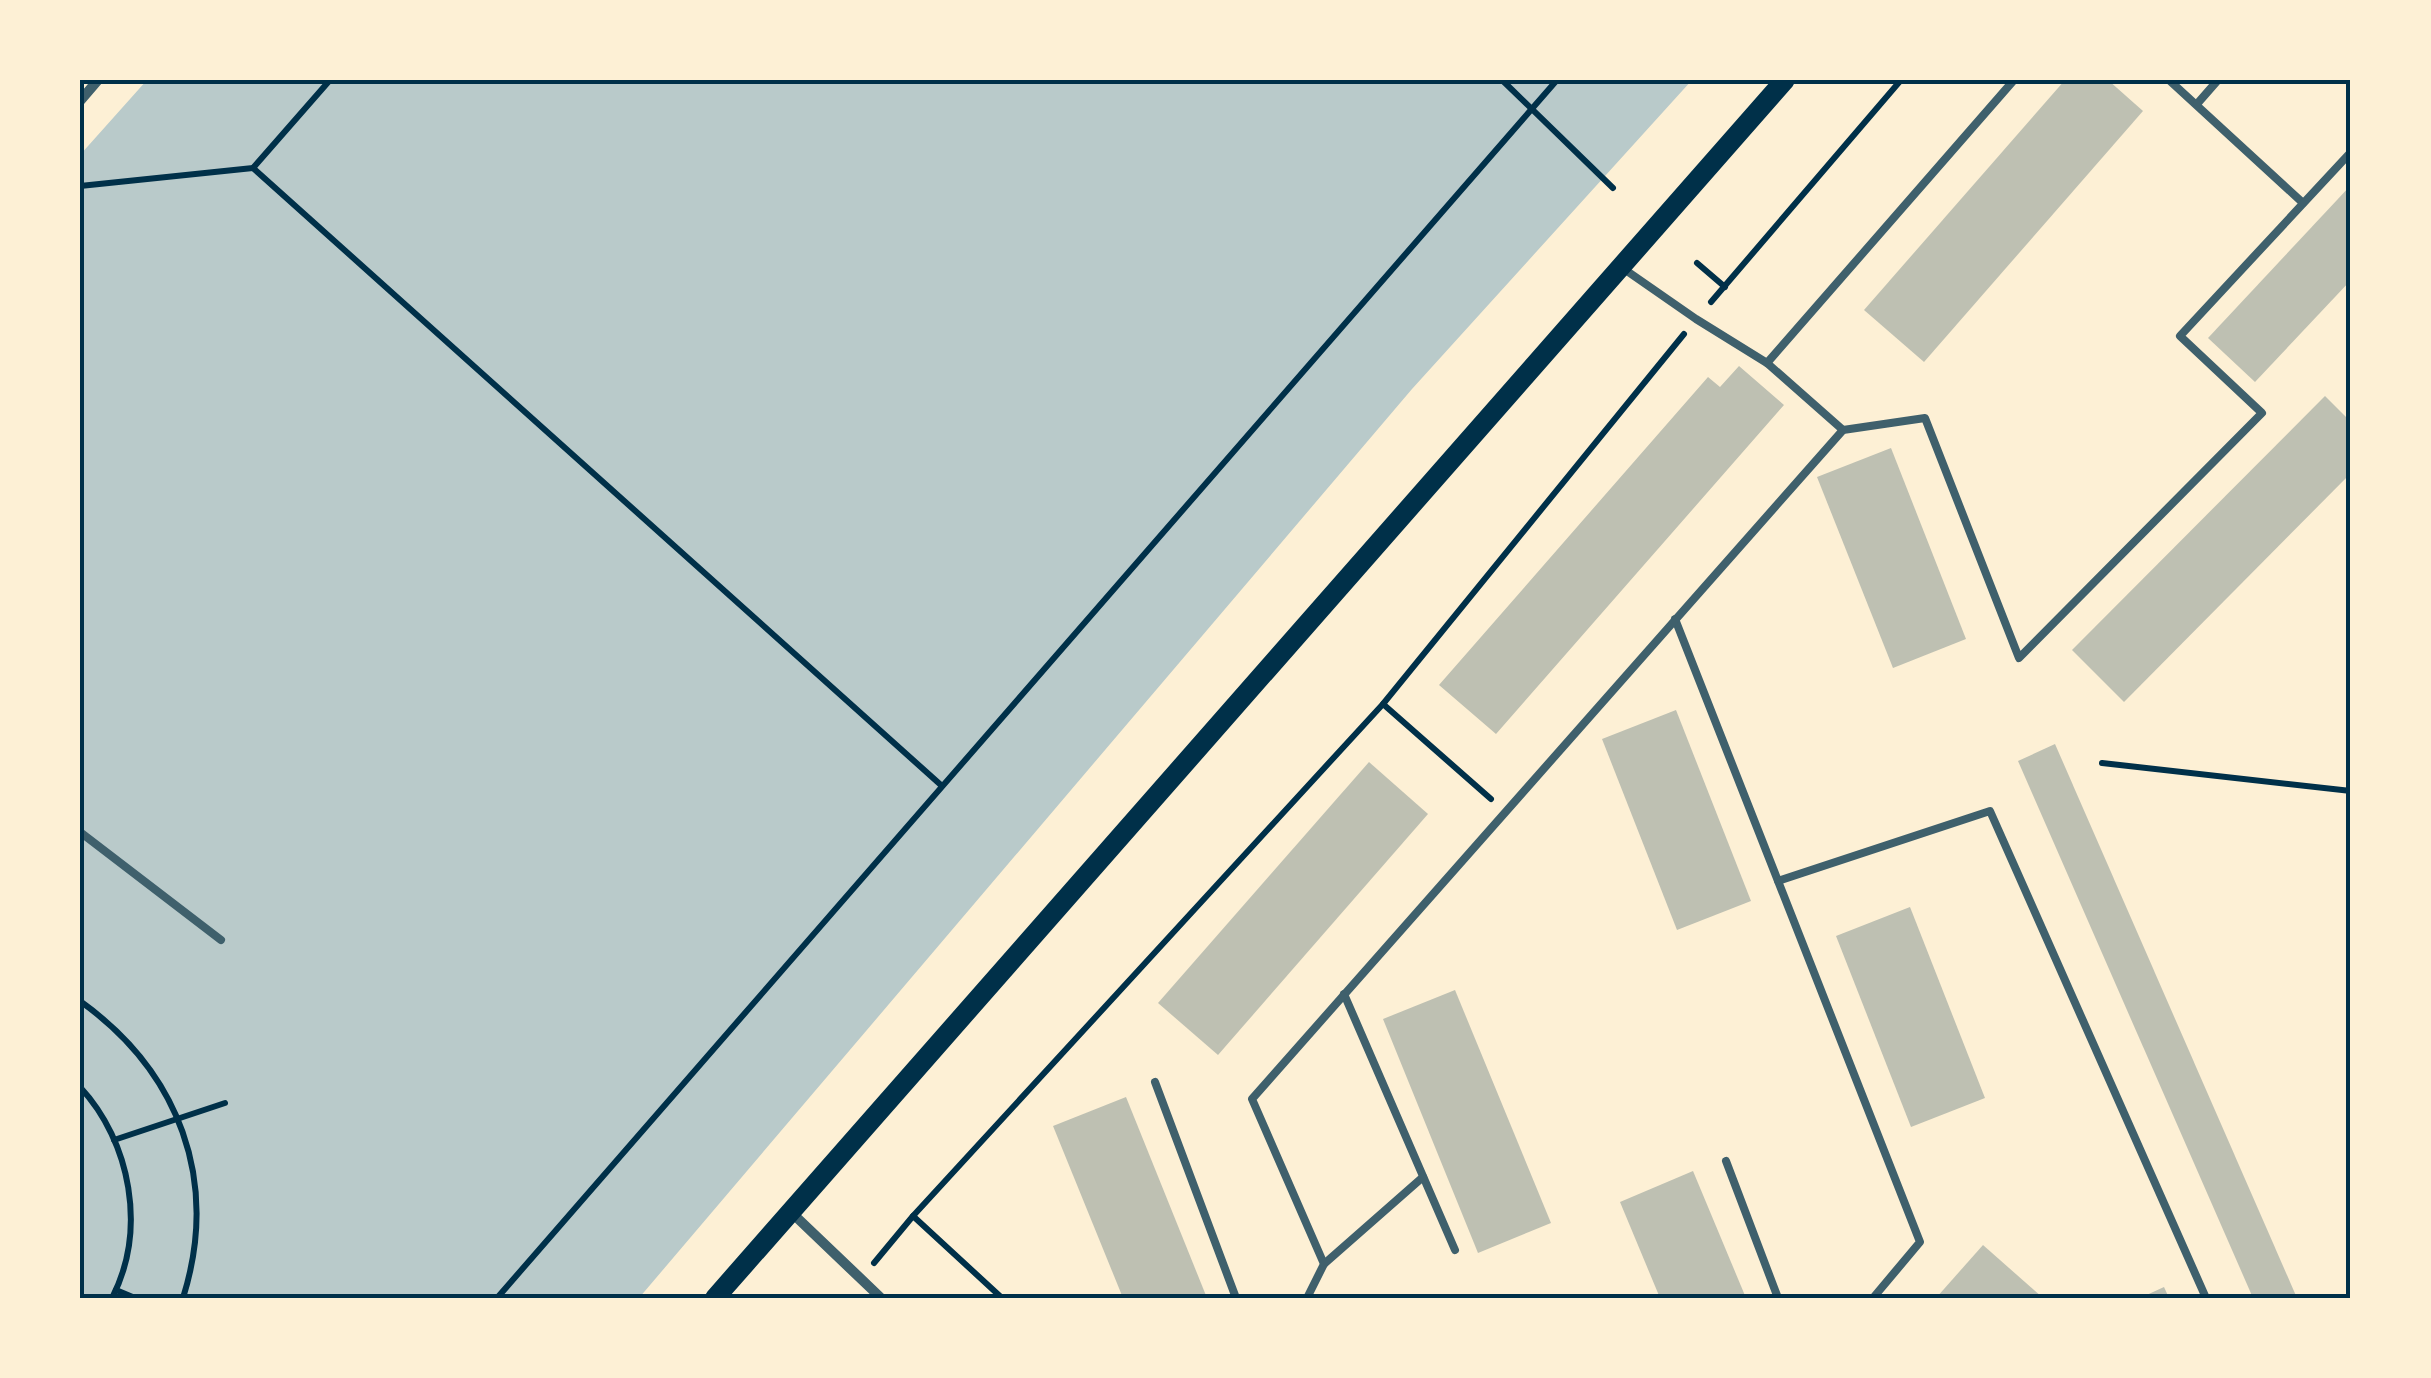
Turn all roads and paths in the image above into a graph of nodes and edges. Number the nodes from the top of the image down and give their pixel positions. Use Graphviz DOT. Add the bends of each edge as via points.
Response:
graph roads {
  1 [pos="98,80"];
  2 [pos="330,80"];
  3 [pos="1502,80"];
  4 [pos="1558,80"];
  5 [pos="1785,80"];
  6 [pos="1901,80"];
  7 [pos="2014,80"];
  8 [pos="2169,80"];
  9 [pos="2218,80"];
  10 [pos="80,101"];
  11 [pos="2197,104"];
  12 [pos="1531,110"];
  13 [pos="2351,152"];
  14 [pos="252,168"];
  15 [pos="80,186"];
  16 [pos="1614,188"];
  17 [pos="2304,203"];
  18 [pos="1696,263"];
  19 [pos="1621,266"];
  20 [pos="1725,287"];
  21 [pos="1696,319"];
  22 [pos="1767,363"];
  23 [pos="1843,430"];
  24 [pos="1675,619"];
  25 [pos="1383,704"];
  26 [pos="2102,763"];
  27 [pos="942,786"];
  28 [pos="2351,791"];
  29 [pos="1505,812"];
  30 [pos="80,832"];
  31 [pos="1778,882"];
  32 [pos="221,940"];
  33 [pos="1344,994"];
  34 [pos="80,1001"];
  35 [pos="1155,1082"];
  36 [pos="80,1087"];
  37 [pos="225,1103"];
  38 [pos="178,1118"];
  39 [pos="114,1140"];
  40 [pos="1726,1161"];
  41 [pos="1423,1177"];
  42 [pos="791,1212"];
  43 [pos="913,1216"];
  44 [pos="1455,1250"];
  45 [pos="1324,1264"];
  46 [pos="860,1279"];
  47 [pos="114,1294"];
  48 [pos="135,1298"];
  49 [pos="183,1298"];
  50 [pos="497,1298"];
  51 [pos="715,1298"];
  52 [pos="881,1298"];
  53 [pos="1002,1298"];
  54 [pos="1236,1298"];
  55 [pos="1307,1298"];
  56 [pos="1778,1298"];
  57 [pos="1873,1298"];
  58 [pos="2206,1298"];
  1 -- 10 [label="street"];
  2 -- 14 [label="path"];
  3 -- 12 [label="path"];
  4 -- 12 [label="path"];
  5 -- 19 [label="main road"];
  6 -- 20 [label="path"];
  7 -- 22 [label="lane"];
  8 -- 11 [label="lane"];
  9 -- 11 [label="lane"];
  11 -- 17 [label="lane"];
  12 -- 16 [label="path"];
  12 -- 27 [label="path"];
  13 -- 17 [label="lane"];
  14 -- 15 [label="path"];
  14 -- 27 [label="path"];
  17 -- 23 [label="lane" via="2180,336 2262,413 2019,658 1925,418"];
  18 -- 20 [label="path"];
  19 -- 21 [label="lane"];
  19 -- 42 [label="main road"];
  20 -- 21 [label="path"];
  21 -- 22 [label="lane"];
  21 -- 25 [label="path"];
  22 -- 23 [label="lane"];
  23 -- 24 [label="lane"];
  24 -- 29 [label="lane"];
  24 -- 31 [label="lane"];
  25 -- 29 [label="path"];
  25 -- 43 [label="path"];
  26 -- 28 [label="path"];
  27 -- 50 [label="path"];
  29 -- 33 [label="lane"];
  30 -- 32 [label="lane"];
  31 -- 57 [label="lane" via="1920,1242"];
  31 -- 58 [label="lane" via="1990,810"];
  33 -- 41 [label="lane"];
  33 -- 45 [label="lane" via="1252,1099"];
  34 -- 38 [label="path" via="136,1049"];
  35 -- 54 [label="lane"];
  36 -- 39 [label="path"];
  37 -- 38 [label="path"];
  38 -- 39 [label="path"];
  38 -- 49 [label="path" via="196,1196 196,1237"];
  39 -- 47 [label="path" via="131,1225"];
  40 -- 56 [label="lane"];
  41 -- 44 [label="lane"];
  41 -- 45 [label="lane"];
  42 -- 46 [label="street"];
  42 -- 51 [label="main road"];
  43 -- 46 [label="path"];
  43 -- 53 [label="path"];
  45 -- 55 [label="lane"];
  46 -- 52 [label="street"];
  47 -- 48 [label="path"];
}
